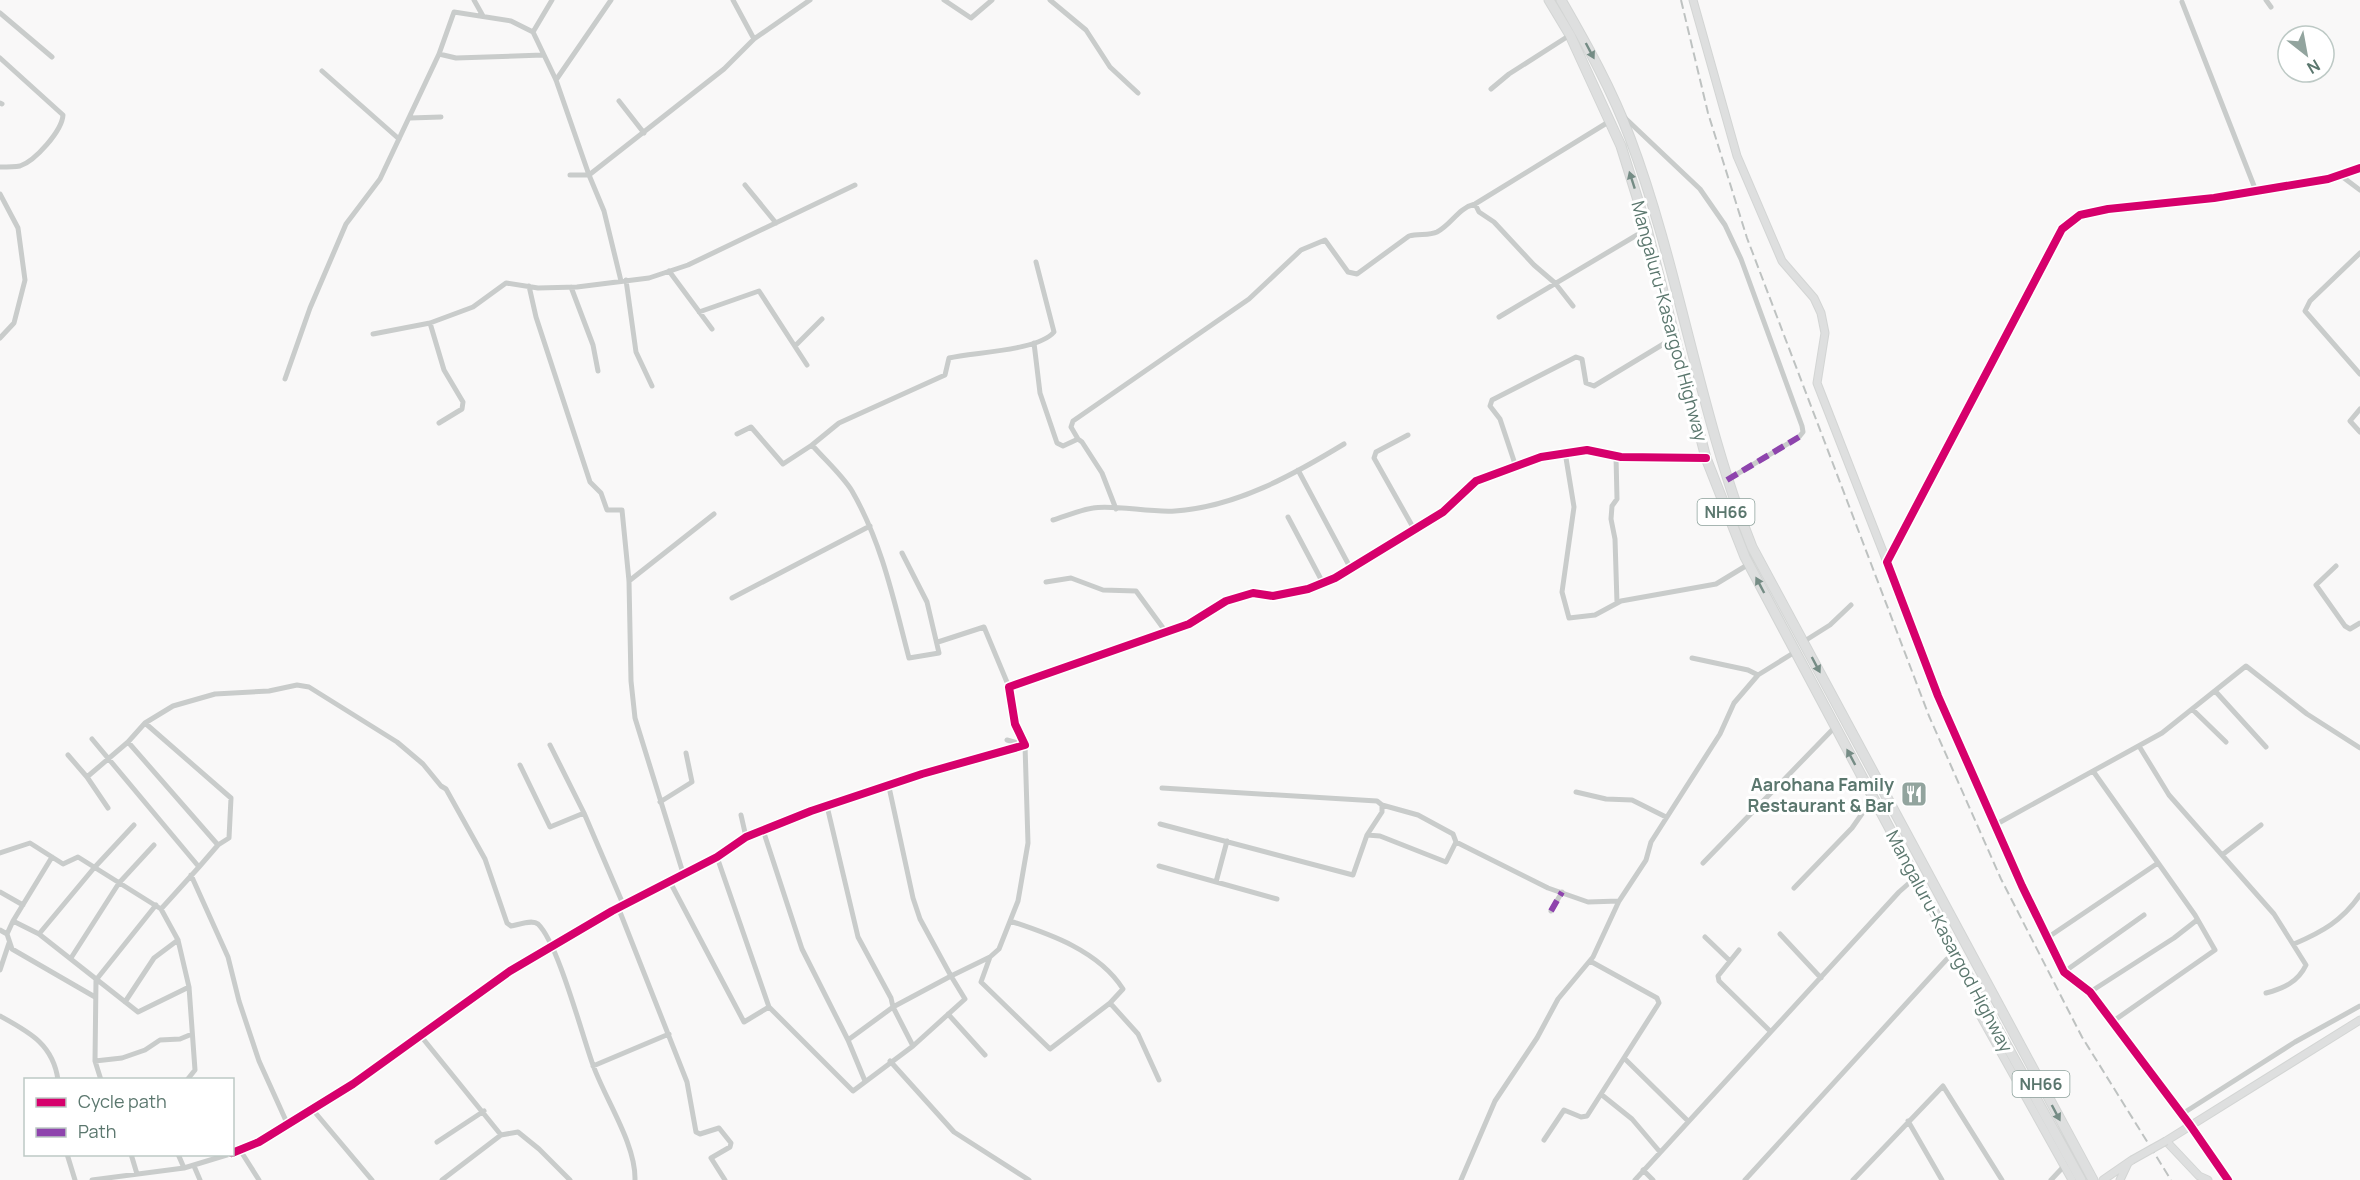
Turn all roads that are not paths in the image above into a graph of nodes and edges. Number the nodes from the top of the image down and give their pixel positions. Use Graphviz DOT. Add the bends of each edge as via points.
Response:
graph roads {
  1 [pos="474,0"];
  2 [pos="552,0"];
  3 [pos="611,0"];
  4 [pos="733,0"];
  5 [pos="810,0"];
  6 [pos="944,0"];
  7 [pos="992,0"];
  8 [pos="1050,0"];
  9 [pos="1549,0"];
  10 [pos="1561,0"];
  11 [pos="1693,0"];
  12 [pos="2266,0"];
  13 [pos="2182,2"];
  14 [pos="2271,7"];
  15 [pos="0,13"];
  16 [pos="483,16"];
  17 [pos="533,32"];
  18 [pos="1570,35"];
  19 [pos="754,39"];
  20 [pos="439,54"];
  21 [pos="543,55"];
  22 [pos="52,57"];
  23 [pos="0,58"];
  24 [pos="322,71"];
  25 [pos="556,80"];
  26 [pos="1491,89"];
  27 [pos="1138,93"];
  28 [pos="619,101"];
  29 [pos="1620,114"];
  30 [pos="441,117"];
  31 [pos="410,118"];
  32 [pos="1610,121"];
  33 [pos="644,133"];
  34 [pos="399,139"];
  35 [pos="0,167"];
  36 [pos="2360,168"];
  37 [pos="570,175"];
  38 [pos="589,175"];
  39 [pos="2340,175"];
  40 [pos="745,185"];
  41 [pos="855,185"];
  42 [pos="2360,190"];
  43 [pos="2256,191"];
  44 [pos="0,194"];
  45 [pos="1475,204"];
  46 [pos="776,223"];
  47 [pos="1647,229"];
  48 [pos="2360,253"];
  49 [pos="1036,262"];
  50 [pos="669,271"];
  51 [pos="623,280"];
  52 [pos="1555,283"];
  53 [pos="529,286"];
  54 [pos="571,287"];
  55 [pos="1573,306"];
  56 [pos="699,312"];
  57 [pos="1499,317"];
  58 [pos="822,319"];
  59 [pos="430,323"];
  60 [pos="712,329"];
  61 [pos="373,334"];
  62 [pos="0,338"];
  63 [pos="1675,338"];
  64 [pos="1034,343"];
  65 [pos="795,346"];
  66 [pos="807,365"];
  67 [pos="598,371"];
  68 [pos="2360,374"];
  69 [pos="285,379"];
  70 [pos="652,386"];
  71 [pos="2360,409"];
  72 [pos="439,423"];
  73 [pos="2360,432"];
  74 [pos="737,434"];
  75 [pos="1408,435"];
  76 [pos="1078,440"];
  77 [pos="1344,444"];
  78 [pos="812,445"];
  79 [pos="1565,452"];
  80 [pos="1616,456"];
  81 [pos="1706,458"];
  82 [pos="1516,467"];
  83 [pos="1298,470"];
  84 [pos="1727,480"];
  85 [pos="1116,509"];
  86 [pos="714,514"];
  87 [pos="1288,517"];
  88 [pos="1053,520"];
  89 [pos="870,526"];
  90 [pos="1414,529"];
  91 [pos="902,553"];
  92 [pos="1887,562"];
  93 [pos="1749,564"];
  94 [pos="2336,566"];
  95 [pos="1351,569"];
  96 [pos="629,581"];
  97 [pos="1046,582"];
  98 [pos="1323,583"];
  99 [pos="732,598"];
  100 [pos="1617,603"];
  101 [pos="1851,605"];
  102 [pos="2360,623"];
  103 [pos="1166,632"];
  104 [pos="938,642"];
  105 [pos="1803,642"];
  106 [pos="1795,652"];
  107 [pos="1692,658"];
  108 [pos="1758,675"];
  109 [pos="1009,687"];
  110 [pos="2216,692"];
  111 [pos="2192,709"];
  112 [pos="145,723"];
  113 [pos="1835,727"];
  114 [pos="92,739"];
  115 [pos="1007,740"];
  116 [pos="128,742"];
  117 [pos="2226,742"];
  118 [pos="550,745"];
  119 [pos="1025,746"];
  120 [pos="2139,746"];
  121 [pos="2266,747"];
  122 [pos="2360,748"];
  123 [pos="686,753"];
  124 [pos="68,754"];
  125 [pos="109,758"];
  126 [pos="520,765"];
  127 [pos="2093,771"];
  128 [pos="87,777"];
  129 [pos="889,787"];
  130 [pos="1162,788"];
  131 [pos="1576,792"];
  132 [pos="1874,798"];
  133 [pos="660,802"];
  134 [pos="1382,805"];
  135 [pos="827,806"];
  136 [pos="108,808"];
  137 [pos="584,813"];
  138 [pos="741,815"];
  139 [pos="1666,817"];
  140 [pos="1161,824"];
  141 [pos="134,825"];
  142 [pos="1995,825"];
  143 [pos="2261,825"];
  144 [pos="763,830"];
  145 [pos="1367,835"];
  146 [pos="746,837"];
  147 [pos="1227,841"];
  148 [pos="1456,842"];
  149 [pos="154,845"];
  150 [pos="218,845"];
  151 [pos="0,853"];
  152 [pos="2222,855"];
  153 [pos="717,856"];
  154 [pos="52,857"];
  155 [pos="2158,862"];
  156 [pos="1703,863"];
  157 [pos="1159,866"];
  158 [pos="199,867"];
  159 [pos="94,868"];
  160 [pos="682,873"];
  161 [pos="191,875"];
  162 [pos="1916,878"];
  163 [pos="669,880"];
  164 [pos="1216,882"];
  165 [pos="119,883"];
  166 [pos="1794,888"];
  167 [pos="0,892"];
  168 [pos="1562,892"];
  169 [pos="2360,895"];
  170 [pos="1277,899"];
  171 [pos="1619,901"];
  172 [pos="23,905"];
  173 [pos="620,906"];
  174 [pos="158,907"];
  175 [pos="1551,911"];
  176 [pos="2144,915"];
  177 [pos="2197,920"];
  178 [pos="13,921"];
  179 [pos="1010,921"];
  180 [pos="0,930"];
  181 [pos="7,934"];
  182 [pos="39,934"];
  183 [pos="1780,934"];
  184 [pos="1705,937"];
  185 [pos="2047,938"];
  186 [pos="178,940"];
  187 [pos="10,942"];
  188 [pos="2294,944"];
  189 [pos="552,948"];
  190 [pos="1739,950"];
  191 [pos="1957,955"];
  192 [pos="990,957"];
  193 [pos="71,958"];
  194 [pos="1590,961"];
  195 [pos="1730,961"];
  196 [pos="0,970"];
  197 [pos="2064,972"];
  198 [pos="951,976"];
  199 [pos="1821,978"];
  200 [pos="96,980"];
  201 [pos="189,987"];
  202 [pos="1989,988"];
  203 [pos="2090,992"];
  204 [pos="2266,993"];
  205 [pos="1978,994"];
  206 [pos="95,997"];
  207 [pos="124,1002"];
  208 [pos="1110,1003"];
  209 [pos="2360,1006"];
  210 [pos="769,1007"];
  211 [pos="893,1007"];
  212 [pos="948,1014"];
  213 [pos="0,1016"];
  214 [pos="2360,1020"];
  215 [pos="2112,1022"];
  216 [pos="1770,1031"];
  217 [pos="192,1034"];
  218 [pos="669,1034"];
  219 [pos="420,1035"];
  220 [pos="848,1040"];
  221 [pos="913,1046"];
  222 [pos="985,1055"];
  223 [pos="1624,1058"];
  224 [pos="95,1061"];
  225 [pos="890,1061"];
  226 [pos="593,1066"];
  227 [pos="58,1078"];
  228 [pos="100,1078"];
  229 [pos="189,1078"];
  230 [pos="1159,1080"];
  231 [pos="865,1081"];
  232 [pos="1602,1095"];
  233 [pos="313,1110"];
  234 [pos="484,1111"];
  235 [pos="2182,1114"];
  236 [pos="1688,1121"];
  237 [pos="1908,1121"];
  238 [pos="287,1123"];
  239 [pos="2190,1125"];
  240 [pos="501,1135"];
  241 [pos="1544,1140"];
  242 [pos="2166,1140"];
  243 [pos="437,1142"];
  244 [pos="240,1150"];
  245 [pos="1660,1152"];
  246 [pos="234,1153"];
  247 [pos="68,1156"];
  248 [pos="131,1156"];
  249 [pos="178,1156"];
  250 [pos="225,1156"];
  251 [pos="2130,1162"];
  252 [pos="2066,1163"];
  253 [pos="194,1166"];
  254 [pos="184,1168"];
  255 [pos="1643,1170"];
  256 [pos="137,1174"];
  257 [pos="75,1180"];
  258 [pos="92,1180"];
  259 [pos="200,1180"];
  260 [pos="259,1180"];
  261 [pos="372,1180"];
  262 [pos="442,1180"];
  263 [pos="570,1180"];
  264 [pos="635,1180"];
  265 [pos="725,1180"];
  266 [pos="1029,1180"];
  267 [pos="1461,1180"];
  268 [pos="1635,1180"];
  269 [pos="1653,1180"];
  270 [pos="1744,1180"];
  271 [pos="1854,1180"];
  272 [pos="1942,1180"];
  273 [pos="2002,1180"];
  274 [pos="2051,1180"];
  275 [pos="2072,1180"];
  276 [pos="2080,1180"];
  277 [pos="2093,1180"];
  278 [pos="2104,1180"];
  279 [pos="2121,1180"];
  280 [pos="2208,1180"];
  281 [pos="2228,1180"];
  1 -- 16 [label="street"];
  2 -- 17 [label="street"];
  3 -- 25 [label="street"];
  4 -- 19 [label="street"];
  5 -- 19 [label="street"];
  6 -- 7 [label="street" via="971,18"];
  8 -- 27 [label="street" via="1086,30 1110,67"];
  9 -- 18 [label="highway, Mangaluru-Kasargod Highway / NH66"];
  10 -- 29 [label="highway, Mangaluru-Kasargod Highway / NH66, one-way"];
  11 -- 92 [label="street" via="1743,171 1782,261 1814,298 1821,313 1825,333 1817,383"];
  12 -- 14 [label="street"];
  13 -- 43 [label="street"];
  15 -- 22 [label="street"];
  16 -- 17 [label="street" via="511,21"];
  16 -- 20 [label="street" via="454,12"];
  17 -- 21 [label="street"];
  18 -- 26 [label="street"];
  18 -- 32 [label="highway, Mangaluru-Kasargod Highway / NH66"];
  19 -- 33 [label="street" via="724,69"];
  20 -- 21 [label="street" via="456,58"];
  20 -- 31 [label="street"];
  21 -- 25 [label="street"];
  23 -- 35 [label="street" via="63,115 57,130 30,161"];
  24 -- 34 [label="street"];
  25 -- 38 [label="street"];
  28 -- 33 [label="street"];
  29 -- 84 [label="highway, Mangaluru-Kasargod Highway / NH66" via="1649,194"];
  29 -- 84 [label="street" via="1700,189 1725,225 1802,426 1799,437"];
  30 -- 31 [label="street"];
  31 -- 34 [label="street"];
  32 -- 45 [label="street"];
  47 -- 32 [label="highway, Mangaluru-Kasargod Highway / NH66, one-way"];
  33 -- 38 [label="street"];
  34 -- 69 [label="street" via="380,179 346,224 309,308"];
  36 -- 39 [label="street"];
  37 -- 38 [label="street"];
  38 -- 51 [label="street" via="604,211"];
  39 -- 42 [label="street"];
  39 -- 43 [label="street"];
  40 -- 46 [label="street"];
  41 -- 46 [label="street"];
  43 -- 92 [label="street" via="2108,209 2080,215 2062,229"];
  44 -- 62 [label="street" via="18,228 25,280 14,323"];
  45 -- 52 [label="street"];
  45 -- 76 [label="street" via="1455,214 1440,230 1409,237 1352,275 1325,240 1301,250 1249,299 1073,421 1071,427"];
  46 -- 50 [label="street"];
  47 -- 52 [label="street"];
  47 -- 63 [label="highway, Mangaluru-Kasargod Highway / NH66"];
  48 -- 68 [label="street" via="2310,301 2305,311"];
  49 -- 64 [label="street" via="1054,332"];
  50 -- 51 [label="street" via="649,278"];
  50 -- 56 [label="street"];
  51 -- 54 [label="street"];
  51 -- 70 [label="street" via="636,352"];
  52 -- 55 [label="street"];
  52 -- 57 [label="street"];
  53 -- 54 [label="street"];
  53 -- 59 [label="street" via="506,283 473,308"];
  53 -- 96 [label="street" via="590,482 601,493 607,510 622,510"];
  54 -- 67 [label="street" via="593,345"];
  56 -- 60 [label="street"];
  56 -- 65 [label="street" via="759,291"];
  58 -- 65 [label="street"];
  59 -- 61 [label="street"];
  59 -- 72 [label="street" via="444,370 463,402 462,410"];
  63 -- 81 [label="highway, Mangaluru-Kasargod Highway / NH66"];
  63 -- 82 [label="street" via="1594,386 1586,383 1582,359 1576,357 1492,400 1490,406 1500,419"];
  64 -- 76 [label="street" via="1040,393 1057,443 1063,446"];
  64 -- 78 [label="street" via="949,358 945,375 838,423"];
  65 -- 66 [label="street"];
  71 -- 73 [label="street" via="2350,421"];
  74 -- 78 [label="street" via="751,427 783,464"];
  75 -- 90 [label="street" via="1376,452 1374,458"];
  76 -- 85 [label="street" via="1102,472"];
  77 -- 83 [label="street"];
  78 -- 89 [label="street" via="850,489"];
  79 -- 80 [label="street" via="1587,450"];
  79 -- 82 [label="street"];
  79 -- 100 [label="street" via="1574,507 1562,592 1569,618 1595,615"];
  80 -- 81 [label="street"];
  80 -- 100 [label="street" via="1617,499 1611,511"];
  81 -- 93 [label="highway, Mangaluru-Kasargod Highway / NH66"];
  82 -- 90 [label="street" via="1476,481 1443,512"];
  83 -- 85 [label="street" via="1223,503 1178,511"];
  83 -- 95 [label="street"];
  84 -- 105 [label="highway, Mangaluru-Kasargod Highway / NH66" via="1752,547"];
  85 -- 88 [label="street" via="1095,507"];
  86 -- 96 [label="street"];
  87 -- 98 [label="street"];
  89 -- 99 [label="street"];
  89 -- 104 [label="street" via="883,559 909,658 939,653"];
  90 -- 95 [label="street"];
  91 -- 104 [label="street" via="927,602"];
  92 -- 142 [label="street" via="1938,696"];
  93 -- 100 [label="street" via="1716,584"];
  106 -- 93 [label="highway, Mangaluru-Kasargod Highway / NH66, one-way"];
  94 -- 102 [label="street" via="2316,585 2345,626 2350,629"];
  95 -- 98 [label="street"];
  96 -- 133 [label="street" via="635,718"];
  97 -- 103 [label="street" via="1071,578 1103,590 1136,591"];
  98 -- 103 [label="street" via="1273,596 1253,593 1226,601 1189,624"];
  101 -- 105 [label="street" via="1830,625"];
  103 -- 109 [label="street"];
  104 -- 109 [label="street" via="984,627"];
  105 -- 202 [label="highway, Mangaluru-Kasargod Highway / NH66, one-way"];
  106 -- 108 [label="street"];
  106 -- 113 [label="highway, Mangaluru-Kasargod Highway / NH66"];
  107 -- 108 [label="street"];
  108 -- 139 [label="street" via="1734,704 1720,734"];
  109 -- 119 [label="street" via="1015,724"];
  110 -- 111 [label="street"];
  110 -- 121 [label="street"];
  110 -- 122 [label="street" via="2246,666 2307,714"];
  111 -- 117 [label="street"];
  111 -- 120 [label="street"];
  112 -- 116 [label="street"];
  112 -- 150 [label="street" via="231,798 229,838"];
  112 -- 189 [label="street" via="173,706 215,694 297,685 324,694 397,742 446,789 485,859 507,923 537,924"];
  132 -- 113 [label="highway, Mangaluru-Kasargod Highway / NH66, one-way"];
  113 -- 156 [label="street"];
  114 -- 125 [label="street"];
  115 -- 119 [label="street"];
  116 -- 125 [label="street"];
  116 -- 150 [label="street"];
  118 -- 137 [label="street"];
  119 -- 129 [label="street"];
  119 -- 179 [label="street" via="1028,843 1018,901"];
  120 -- 127 [label="street"];
  120 -- 152 [label="street" via="2169,795"];
  123 -- 133 [label="street" via="692,782"];
  124 -- 128 [label="street"];
  125 -- 128 [label="street"];
  125 -- 158 [label="street"];
  126 -- 137 [label="street" via="550,827"];
  127 -- 142 [label="street"];
  127 -- 155 [label="street"];
  128 -- 136 [label="street"];
  129 -- 135 [label="street"];
  129 -- 198 [label="street" via="913,898"];
  130 -- 134 [label="street" via="1377,801"];
  131 -- 139 [label="street" via="1632,800"];
  132 -- 162 [label="highway, Mangaluru-Kasargod Highway / NH66"];
  132 -- 166 [label="street" via="1852,828"];
  133 -- 160 [label="street"];
  134 -- 145 [label="street" via="1382,812"];
  134 -- 148 [label="street" via="1418,815 1453,834"];
  135 -- 144 [label="street"];
  135 -- 211 [label="street" via="858,937"];
  137 -- 173 [label="street"];
  138 -- 146 [label="street"];
  139 -- 171 [label="street" via="1651,842 1646,860"];
  140 -- 147 [label="street"];
  141 -- 159 [label="street"];
  142 -- 185 [label="street"];
  143 -- 152 [label="street"];
  144 -- 146 [label="street"];
  144 -- 220 [label="street" via="802,949"];
  145 -- 147 [label="street" via="1353,874"];
  145 -- 148 [label="street" via="1380,836 1446,862"];
  146 -- 153 [label="street"];
  147 -- 164 [label="street"];
  148 -- 168 [label="street"];
  149 -- 165 [label="street"];
  150 -- 158 [label="street"];
  151 -- 154 [label="street" via="30,843"];
  152 -- 188 [label="street" via="2274,914"];
  153 -- 160 [label="street"];
  153 -- 210 [label="street"];
  154 -- 159 [label="street" via="63,864 78,857"];
  154 -- 172 [label="street"];
  155 -- 177 [label="street"];
  155 -- 185 [label="street"];
  157 -- 164 [label="street"];
  158 -- 161 [label="street"];
  159 -- 165 [label="street"];
  159 -- 182 [label="street"];
  160 -- 163 [label="street"];
  161 -- 174 [label="street"];
  161 -- 238 [label="street" via="228,957 259,1061"];
  162 -- 191 [label="highway, Mangaluru-Kasargod Highway / NH66"];
  162 -- 199 [label="street"];
  163 -- 173 [label="street"];
  163 -- 210 [label="street" via="744,1022"];
  164 -- 170 [label="street"];
  165 -- 174 [label="street"];
  165 -- 193 [label="street"];
  167 -- 172 [label="street"];
  168 -- 171 [label="street" via="1588,902"];
  168 -- 175 [label="street"];
  169 -- 188 [label="street" via="2349,912 2328,930"];
  171 -- 194 [label="street"];
  172 -- 178 [label="street"];
  173 -- 189 [label="street"];
  173 -- 218 [label="street"];
  174 -- 186 [label="street"];
  174 -- 200 [label="street"];
  176 -- 197 [label="street"];
  177 -- 203 [label="street"];
  177 -- 215 [label="street" via="2215,950"];
  178 -- 181 [label="street"];
  178 -- 182 [label="street"];
  179 -- 192 [label="street" via="999,949"];
  179 -- 208 [label="street" via="1050,933 1099,963 1123,989"];
  180 -- 181 [label="street"];
  181 -- 187 [label="street"];
  182 -- 193 [label="street"];
  183 -- 199 [label="street"];
  184 -- 195 [label="street"];
  185 -- 197 [label="street"];
  186 -- 201 [label="street"];
  186 -- 207 [label="street" via="154,958"];
  187 -- 196 [label="street"];
  187 -- 206 [label="street" via="12,949"];
  188 -- 204 [label="street" via="2306,965 2301,975 2285,987"];
  189 -- 219 [label="street" via="510,971"];
  189 -- 226 [label="street"];
  190 -- 195 [label="street"];
  191 -- 205 [label="highway, Mangaluru-Kasargod Highway / NH66"];
  191 -- 270 [label="street" via="1943,963"];
  192 -- 198 [label="street"];
  192 -- 208 [label="street" via="981,982 1050,1049"];
  193 -- 200 [label="street"];
  194 -- 223 [label="street" via="1660,1001"];
  194 -- 267 [label="street" via="1558,999 1495,1101"];
  195 -- 216 [label="street" via="1718,976 1719,981"];
  197 -- 203 [label="street"];
  198 -- 211 [label="street"];
  198 -- 212 [label="street" via="965,999"];
  199 -- 216 [label="street"];
  200 -- 206 [label="street"];
  200 -- 207 [label="street"];
  201 -- 207 [label="street" via="138,1012"];
  201 -- 217 [label="street"];
  202 -- 205 [label="street"];
  202 -- 277 [label="highway, Mangaluru-Kasargod Highway / NH66, one-way"];
  203 -- 215 [label="street"];
  205 -- 252 [label="highway, Mangaluru-Kasargod Highway / NH66"];
  206 -- 224 [label="street"];
  208 -- 230 [label="street" via="1138,1034"];
  209 -- 235 [label="street"];
  210 -- 231 [label="street" via="853,1091"];
  211 -- 220 [label="street"];
  211 -- 221 [label="street"];
  212 -- 221 [label="street"];
  212 -- 222 [label="street"];
  213 -- 227 [label="street" via="46,1046"];
  214 -- 239 [label="street"];
  215 -- 235 [label="street"];
  216 -- 236 [label="street"];
  217 -- 224 [label="street" via="180,1040 160,1040 122,1058"];
  217 -- 229 [label="street" via="195,1070"];
  218 -- 226 [label="street"];
  218 -- 265 [label="street" via="687,1082 696,1132 719,1128 731,1143 711,1158"];
  219 -- 233 [label="street"];
  219 -- 234 [label="street"];
  220 -- 231 [label="street"];
  221 -- 225 [label="street"];
  223 -- 232 [label="street"];
  223 -- 236 [label="street"];
  224 -- 228 [label="street"];
  225 -- 231 [label="street"];
  225 -- 266 [label="street" via="954,1131"];
  226 -- 264 [label="street" via="633,1160"];
  232 -- 241 [label="street" via="1584,1117 1564,1110"];
  232 -- 245 [label="street" via="1632,1119"];
  233 -- 238 [label="street"];
  233 -- 261 [label="street"];
  234 -- 240 [label="street"];
  234 -- 243 [label="street"];
  235 -- 239 [label="street"];
  236 -- 245 [label="street"];
  237 -- 271 [label="street"];
  237 -- 272 [label="street"];
  237 -- 273 [label="street" via="1944,1086"];
  238 -- 244 [label="street"];
  239 -- 242 [label="street"];
  239 -- 281 [label="street"];
  240 -- 262 [label="street"];
  240 -- 263 [label="street" via="518,1132"];
  242 -- 251 [label="street, bridge"];
  242 -- 280 [label="street" via="2199,1176"];
  244 -- 246 [label="street"];
  244 -- 260 [label="street"];
  245 -- 255 [label="street"];
  247 -- 257 [label="street"];
  248 -- 256 [label="street"];
  249 -- 254 [label="street"];
  250 -- 253 [label="street"];
  251 -- 278 [label="street"];
  251 -- 279 [label="street"];
  252 -- 274 [label="street"];
  252 -- 275 [label="street"];
  252 -- 276 [label="highway, Mangaluru-Kasargod Highway / NH66"];
  253 -- 254 [label="street"];
  253 -- 259 [label="street"];
  254 -- 256 [label="street"];
  255 -- 268 [label="street"];
  255 -- 269 [label="street"];
  256 -- 258 [label="street"];
}
